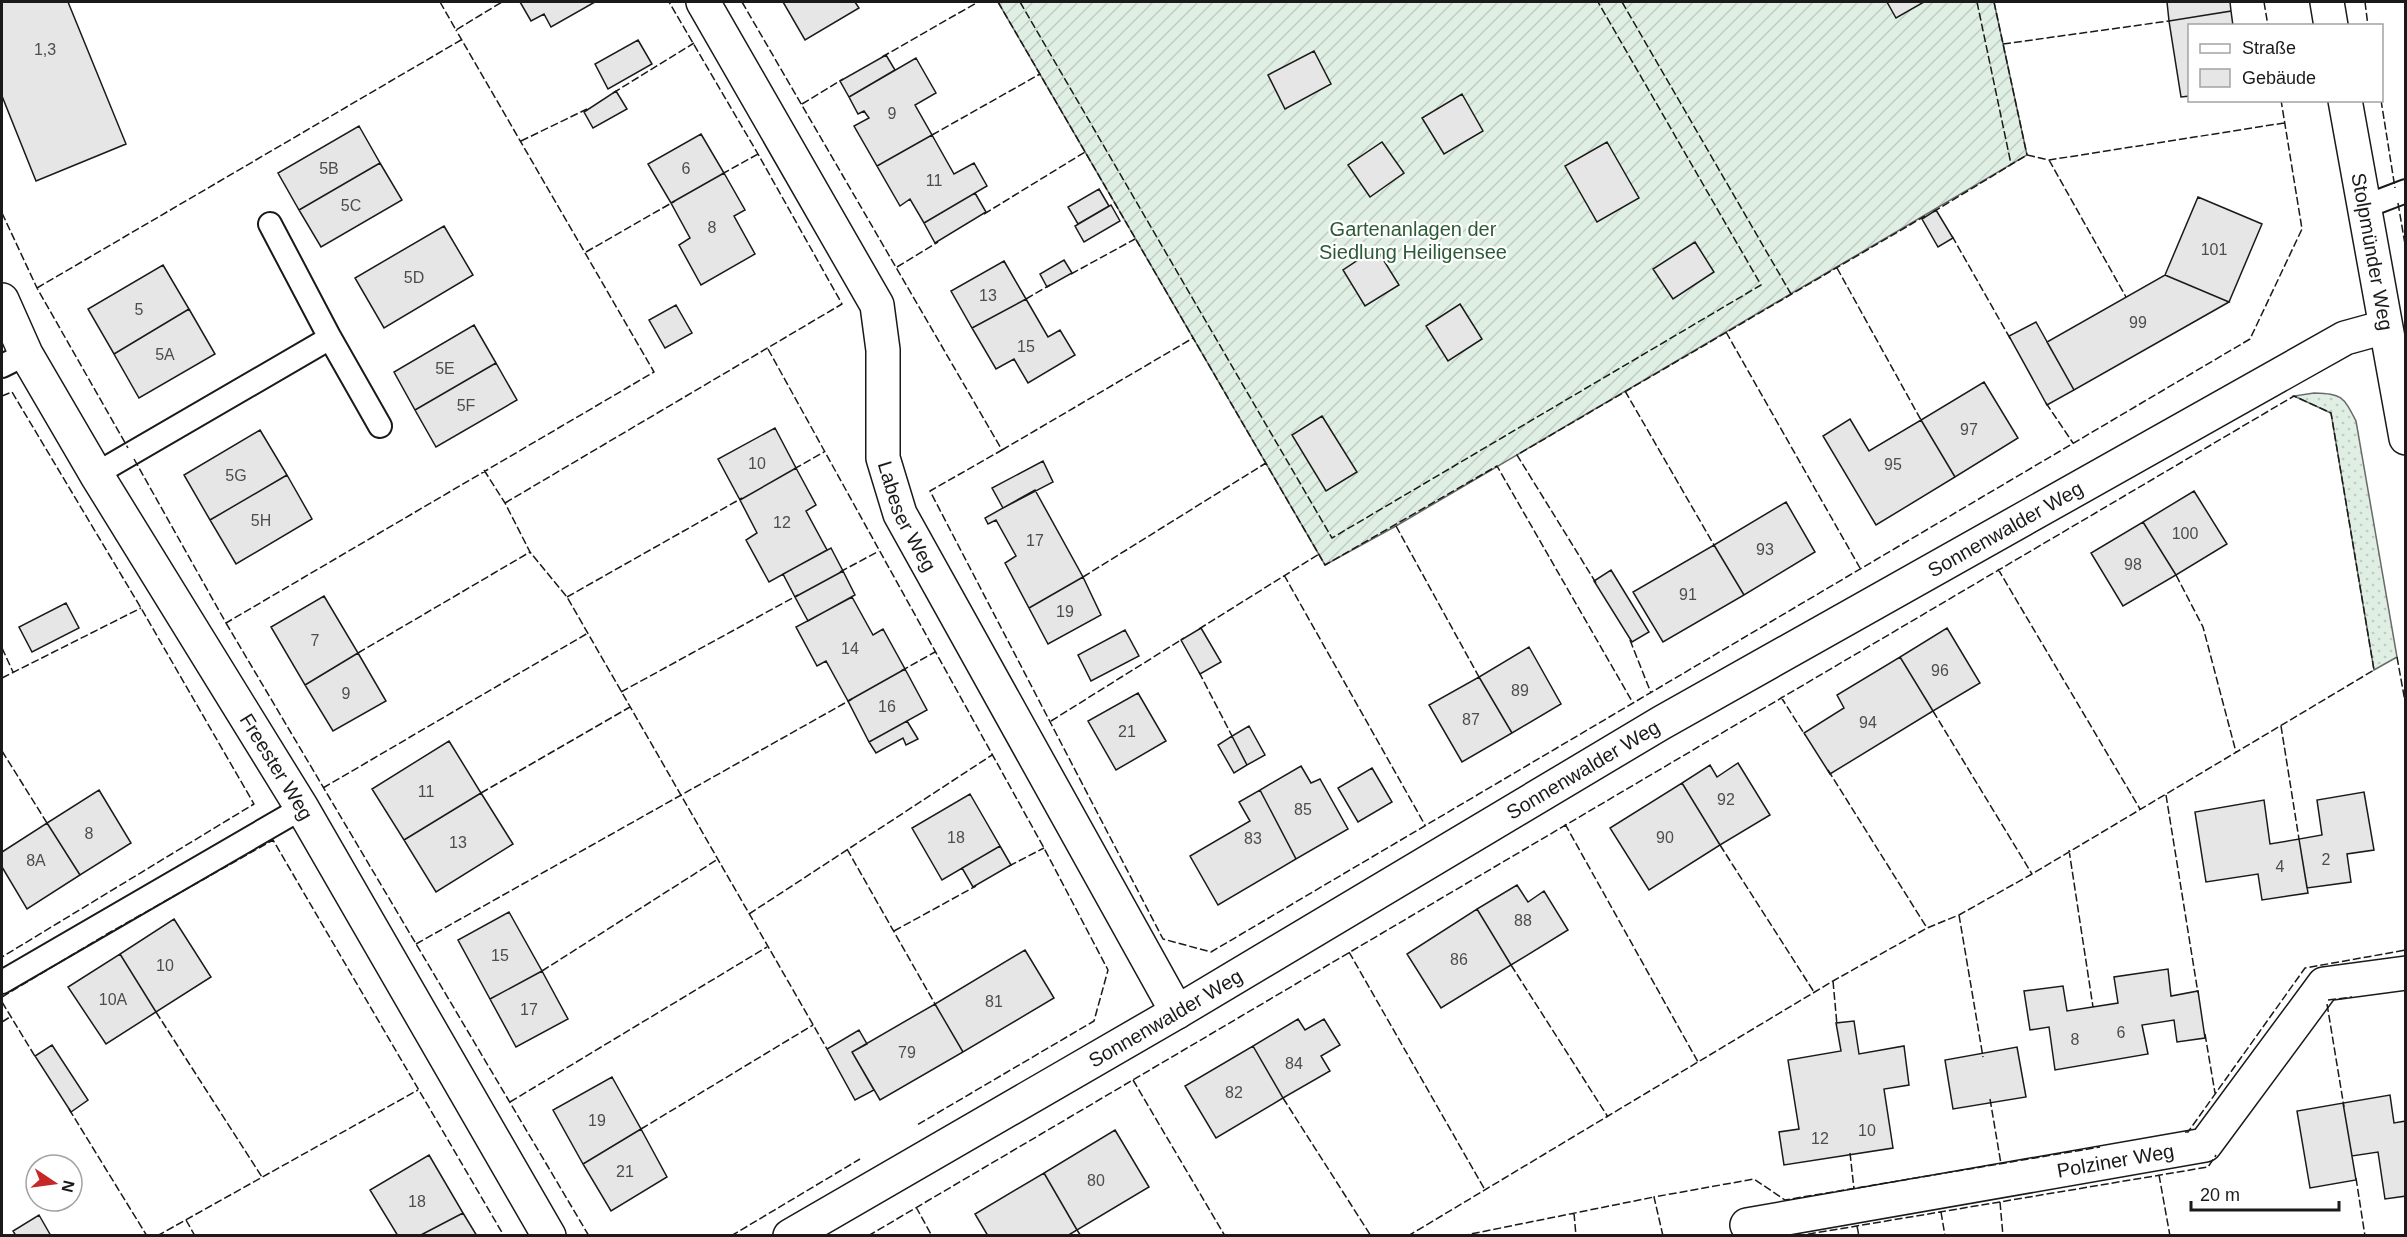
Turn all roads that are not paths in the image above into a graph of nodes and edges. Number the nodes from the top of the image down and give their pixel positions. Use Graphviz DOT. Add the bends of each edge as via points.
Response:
graph roads {
  1 [pos="703,2"];
  2 [pos="2327,2"];
  3 [pos="2331,24"];
  4 [pos="2345,102"];
  5 [pos="2406,191"];
  6 [pos="2364,207"];
  7 [pos="270,224"];
  8 [pos="2,300"];
  9 [pos="2385,327"];
  10 [pos="330,338"];
  11 [pos="14,360"];
  12 [pos="380,426"];
  13 [pos="2406,438"];
  14 [pos="96,474"];
  15 [pos="302,807"];
  16 [pos="2406,973"];
  17 [pos="2,982"];
  18 [pos="1177,1012"];
  19 [pos="1747,1225"];
  20 [pos="549,1236"];
  21 [pos="790,1236"];
  1 -- 18 [label="street, Labeser Weg" via="877,305 883,350 883,458 900,514"];
  2 -- 3 [label="street"];
  4 -- 6 [label="street, Stolpmünder Weg"];
  5 -- 6 [label="lane"];
  6 -- 9 [label="street, Stolpmünder Weg"];
  7 -- 10 [label="lane"];
  8 -- 11 [label="street, Freester Weg"];
  9 -- 13 [label="street, Stolpmünder Weg"];
  9 -- 18 [label="street, Sonnenwalder Weg" via="2345,338 1671,717"];
  10 -- 12 [label="lane"];
  10 -- 14 [label="lane"];
  11 -- 14 [label="street, Freester Weg"];
  14 -- 15 [label="street, Freester Weg"];
  15 -- 17 [label="lane"];
  15 -- 20 [label="street, Freester Weg"];
  16 -- 19 [label="street, Polziner Weg" via="2324,984 2205,1145"];
  18 -- 21 [label="street, Sonnenwalder Weg"];
}
